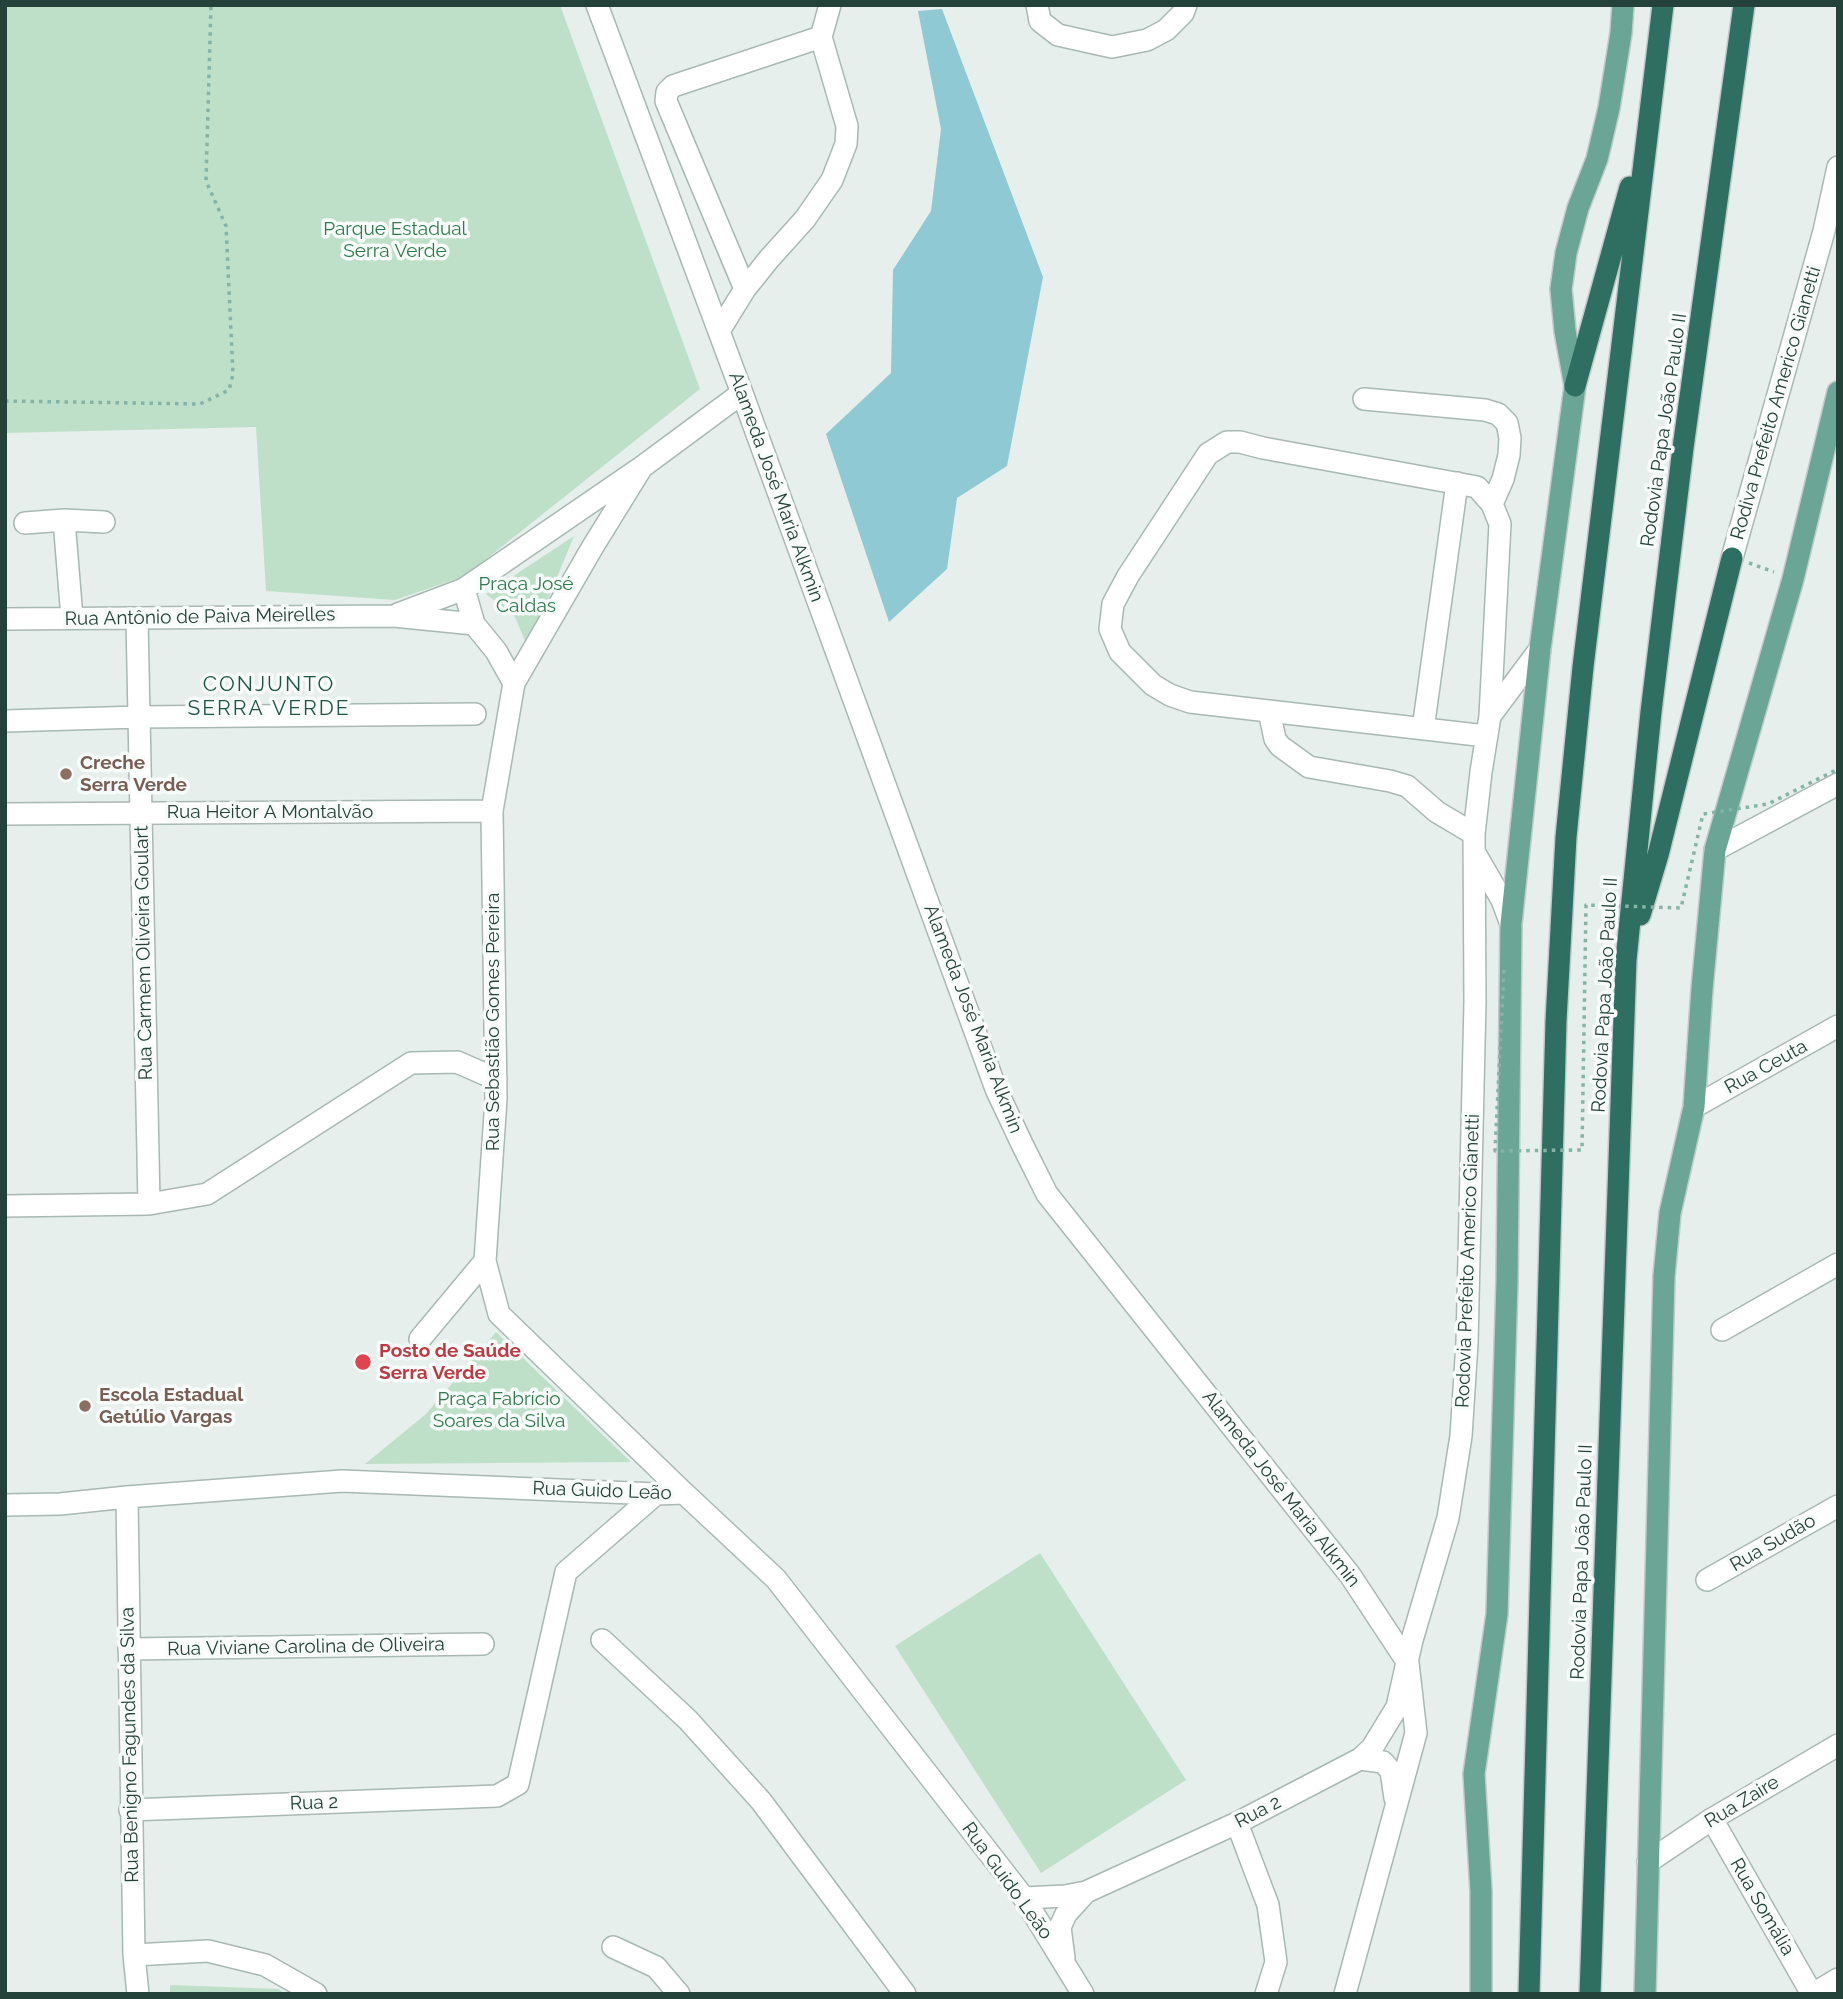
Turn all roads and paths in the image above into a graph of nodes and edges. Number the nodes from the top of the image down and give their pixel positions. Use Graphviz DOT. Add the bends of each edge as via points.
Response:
graph roads {
  1 [pos="211,5"];
  2 [pos="597,5"];
  3 [pos="830,5"];
  4 [pos="1037,5"];
  5 [pos="1186,5"];
  6 [pos="1623,5"];
  7 [pos="1663,5"];
  8 [pos="1744,5"];
  9 [pos="821,37"];
  10 [pos="1648,121"];
  11 [pos="1838,167"];
  12 [pos="745,289"];
  13 [pos="719,331"];
  14 [pos="1575,386"];
  15 [pos="1838,392"];
  16 [pos="742,393"];
  17 [pos="1364,399"];
  18 [pos="5,401"];
  19 [pos="642,467"];
  20 [pos="1457,483"];
  21 [pos="1492,504"];
  22 [pos="570,516"];
  23 [pos="64,520"];
  24 [pos="104,522"];
  25 [pos="25,523"];
  26 [pos="592,548"];
  27 [pos="1732,558"];
  28 [pos="1793,579"];
  29 [pos="464,589"];
  30 [pos="394,616"];
  31 [pos="72,618"];
  32 [pos="137,619"];
  33 [pos="5,620"];
  34 [pos="474,624"];
  35 [pos="1540,649"];
  36 [pos="514,683"];
  37 [pos="1269,711"];
  38 [pos="475,714"];
  39 [pos="139,717"];
  40 [pos="5,721"];
  41 [pos="1488,726"];
  42 [pos="1423,729"];
  43 [pos="1838,769"];
  44 [pos="1838,784"];
  45 [pos="492,811"];
  46 [pos="141,813"];
  47 [pos="5,814"];
  48 [pos="1475,843"];
  49 [pos="1715,850"];
  50 [pos="1510,924"];
  51 [pos="1626,960"];
  52 [pos="1504,970"];
  53 [pos="1838,1026"];
  54 [pos="496,1079"];
  55 [pos="1694,1107"];
  56 [pos="149,1204"];
  57 [pos="5,1206"];
  58 [pos="485,1261"];
  59 [pos="1838,1264"];
  60 [pos="1722,1330"];
  61 [pos="420,1339"];
  62 [pos="684,1493"];
  63 [pos="656,1494"];
  64 [pos="127,1497"];
  65 [pos="5,1505"];
  66 [pos="1838,1506"];
  67 [pos="1707,1580"];
  68 [pos="602,1640"];
  69 [pos="483,1644"];
  70 [pos="129,1649"];
  71 [pos="1408,1663"];
  72 [pos="1838,1745"];
  73 [pos="1360,1759"];
  74 [pos="131,1810"];
  75 [pos="1396,1811"];
  76 [pos="1712,1819"];
  77 [pos="1237,1823"];
  78 [pos="1648,1862"];
  79 [pos="1086,1892"];
  80 [pos="1024,1898"];
  81 [pos="613,1947"];
  82 [pos="134,1955"];
  83 [pos="1066,1965"];
  84 [pos="1838,1979"];
  85 [pos="138,1994"];
  86 [pos="316,1994"];
  87 [pos="679,1994"];
  88 [pos="905,1994"];
  89 [pos="1083,1994"];
  90 [pos="1266,1994"];
  91 [pos="1345,1994"];
  92 [pos="1481,1994"];
  93 [pos="1529,1994"];
  94 [pos="1590,1994"];
  95 [pos="1645,1994"];
  96 [pos="1813,1994"];
  1 -- 18 [label="path" via="206,181 226,226 233,374 229,390 200,404"];
  2 -- 13 [label="street, Alameda José Maria Alkmin"];
  3 -- 9 [label="street"];
  4 -- 5 [label="street" via="1040,21 1058,34 1112,47 1147,40 1167,30"];
  6 -- 14 [label="main road" via="1609,108 1566,253 1561,289"];
  7 -- 10 [label="highway, Rodovia Papa João Paulo II"];
  8 -- 51 [label="highway, Rodovia Papa João Paulo II" via="1683,448"];
  9 -- 12 [label="street" via="847,126 846,145 832,180 806,219"];
  9 -- 12 [label="street" via="673,86 667,92 666,101"];
  10 -- 14 [label="highway"];
  10 -- 93 [label="highway, Rodovia Papa João Paulo II" via="1566,837 1556,1021"];
  11 -- 27 [label="street, Rodiva Prefeito Americo Gianetti"];
  12 -- 13 [label="street"];
  13 -- 16 [label="street, Alameda José Maria Alkmin"];
  14 -- 35 [label="main road"];
  15 -- 28 [label="main road"];
  16 -- 19 [label="street"];
  16 -- 71 [label="street, Alameda José Maria Alkmin" via="996,1089 1047,1194 1350,1575"];
  17 -- 21 [label="street" via="1498,414 1507,423 1509,455"];
  19 -- 22 [label="street"];
  19 -- 26 [label="street"];
  20 -- 21 [label="street" via="1477,486"];
  20 -- 37 [label="street" via="1240,442 1227,442 1209,454 1128,576 1113,604 1110,629 1120,652 1153,685 1170,695 1190,702"];
  20 -- 42 [label="street"];
  21 -- 41 [label="street, Rodovia Prefeito Americo Gianetti" via="1500,524"];
  22 -- 26 [label="street" via="589,536"];
  22 -- 29 [label="street"];
  23 -- 24 [label="street"];
  23 -- 25 [label="street"];
  23 -- 31 [label="street"];
  26 -- 36 [label="street"];
  27 -- 28 [label="path"];
  27 -- 51 [label="highway" via="1658,855"];
  28 -- 49 [label="main road"];
  29 -- 30 [label="street, Rua Antônio de Paiva Meirelles"];
  29 -- 34 [label="street"];
  30 -- 32 [label="street, Rua Antônio de Paiva Meirelles"];
  30 -- 34 [label="street, Rua Antônio de Paiva Meirelles"];
  31 -- 32 [label="street, Rua Antônio de Paiva Meirelles"];
  31 -- 33 [label="street, Rua Antônio de Paiva Meirelles"];
  32 -- 39 [label="street, Rua Carmem Oliveira Goulart"];
  34 -- 36 [label="street"];
  35 -- 41 [label="street"];
  35 -- 50 [label="main road"];
  36 -- 45 [label="street, Rua Sebastião Gomes Pereira"];
  37 -- 42 [label="street"];
  37 -- 48 [label="street" via="1280,746 1309,768 1407,786"];
  38 -- 39 [label="street"];
  39 -- 40 [label="street"];
  39 -- 46 [label="street, Rua Carmem Oliveira Goulart"];
  41 -- 42 [label="street"];
  41 -- 48 [label="street, Rodovia Prefeito Americo Gianetti"];
  43 -- 52 [label="path, bridge" via="1768,804 1703,814 1681,908 1586,905 1582,1150 1495,1151"];
  44 -- 49 [label="street"];
  45 -- 46 [label="street, Rua Heitor A Montalvão"];
  45 -- 54 [label="street, Rua Sebastião Gomes Pereira"];
  46 -- 47 [label="street, Rua Heitor A Montalvão"];
  46 -- 56 [label="street, Rua Carmem Oliveira Goulart"];
  48 -- 50 [label="street"];
  48 -- 71 [label="street, Rodovia Prefeito Americo Gianetti" via="1468,1302 1461,1436 1448,1518"];
  49 -- 55 [label="main road"];
  50 -- 92 [label="main road" via="1507,1282 1497,1614 1474,1774"];
  51 -- 94 [label="highway, Rodovia Papa João Paulo II"];
  53 -- 55 [label="street, Rua Ceuta"];
  54 -- 56 [label="street" via="457,1062 411,1063 207,1194"];
  54 -- 58 [label="street, Rua Sebastião Gomes Pereira"];
  55 -- 78 [label="main road" via="1670,1213 1664,1276"];
  56 -- 57 [label="street"];
  58 -- 61 [label="street"];
  58 -- 62 [label="street, Rua Sebastião Gomes Pereira" via="499,1314"];
  59 -- 60 [label="street"];
  62 -- 63 [label="street, Rua Guido Leão"];
  62 -- 80 [label="street, Rua Guido Leão" via="776,1579"];
  63 -- 64 [label="street, Rua Guido Leão" via="342,1481"];
  63 -- 74 [label="street, Rua 2" via="566,1572 518,1784 497,1796"];
  64 -- 65 [label="street, Rua Guido Leão"];
  64 -- 70 [label="street, Rua Benigno Fagundes da Silva"];
  66 -- 67 [label="street, Rua Sudão"];
  68 -- 88 [label="street" via="688,1720 761,1801"];
  69 -- 70 [label="street, Rua Viviane Carolina de Oliveira"];
  70 -- 74 [label="street, Rua Benigno Fagundes da Silva"];
  71 -- 73 [label="street, Rodovia Prefeito Americo Gianetti" via="1396,1707 1372,1748"];
  71 -- 75 [label="street, Alameda José Maria Alkmin" via="1416,1733"];
  72 -- 76 [label="street, Rua Zaire"];
  73 -- 75 [label="street" via="1383,1762 1391,1771"];
  73 -- 77 [label="street, Rua 2"];
  74 -- 82 [label="street, Rua Benigno Fagundes da Silva"];
  75 -- 91 [label="street, Alameda José Maria Alkmin"];
  76 -- 78 [label="street, Rua Zaire"];
  76 -- 96 [label="street, Rua Somália"];
  77 -- 79 [label="street, Rua 2"];
  77 -- 90 [label="street" via="1268,1905 1276,1962"];
  78 -- 95 [label="main road"];
  79 -- 80 [label="street, Rua 2"];
  79 -- 83 [label="street, Rua 2" via="1066,1913 1060,1927"];
  80 -- 83 [label="street, Rua Guido Leão"];
  81 -- 87 [label="street" via="656,1967"];
  82 -- 85 [label="street, Rua Benigno Fagundes da Silva"];
  82 -- 86 [label="street" via="208,1951 265,1965"];
  83 -- 89 [label="street, Rua Guido Leão"];
  84 -- 96 [label="street"];
}
